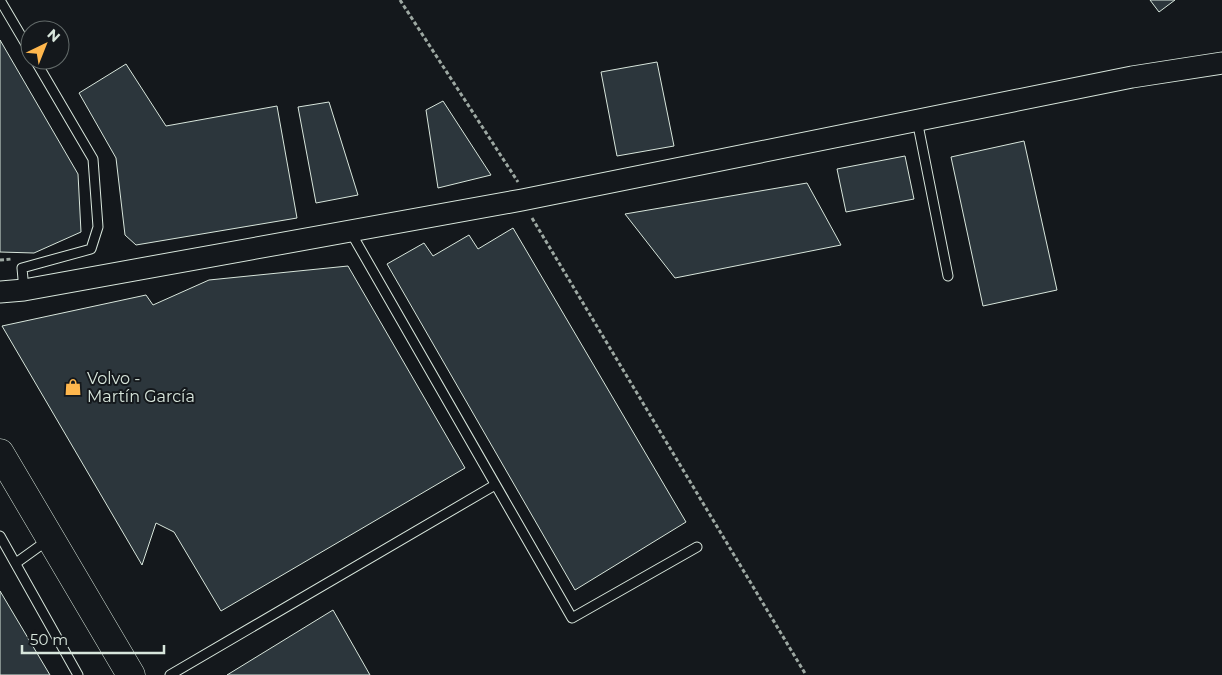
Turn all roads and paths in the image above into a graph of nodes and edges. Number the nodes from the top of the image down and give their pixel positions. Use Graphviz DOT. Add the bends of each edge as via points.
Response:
graph roads {
  1 [pos="0,0"];
  2 [pos="400,0"];
  3 [pos="20,34"];
  4 [pos="1222,63"];
  5 [pos="41,70"];
  6 [pos="918,120"];
  7 [pos="522,200"];
  8 [pos="350,231"];
  9 [pos="948,276"];
  10 [pos="24,290"];
  11 [pos="0,292"];
  12 [pos="0,453"];
  13 [pos="495,485"];
  14 [pos="0,536"];
  15 [pos="50,538"];
  16 [pos="697,547"];
  17 [pos="16,564"];
  18 [pos="78,675"];
  19 [pos="131,675"];
  20 [pos="170,675"];
  21 [pos="806,675"];
  1 -- 3 [label="lane"];
  2 -- 7 [label="path" via="518,182"];
  4 -- 6 [label="street" via="1132,77"];
  5 -- 10 [label="lane" via="93,159 98,226 91,249 22,268"];
  6 -- 7 [label="street"];
  6 -- 9 [label="lane"];
  7 -- 8 [label="street"];
  7 -- 21 [label="path"];
  8 -- 10 [label="street"];
  8 -- 13 [label="lane"];
  10 -- 11 [label="street"];
  12 -- 15 [label="highway"];
  13 -- 16 [label="lane" via="572,618"];
  13 -- 20 [label="lane"];
  14 -- 17 [label="lane"];
  15 -- 17 [label="lane"];
  15 -- 19 [label="highway"];
  17 -- 18 [label="lane"];
}
